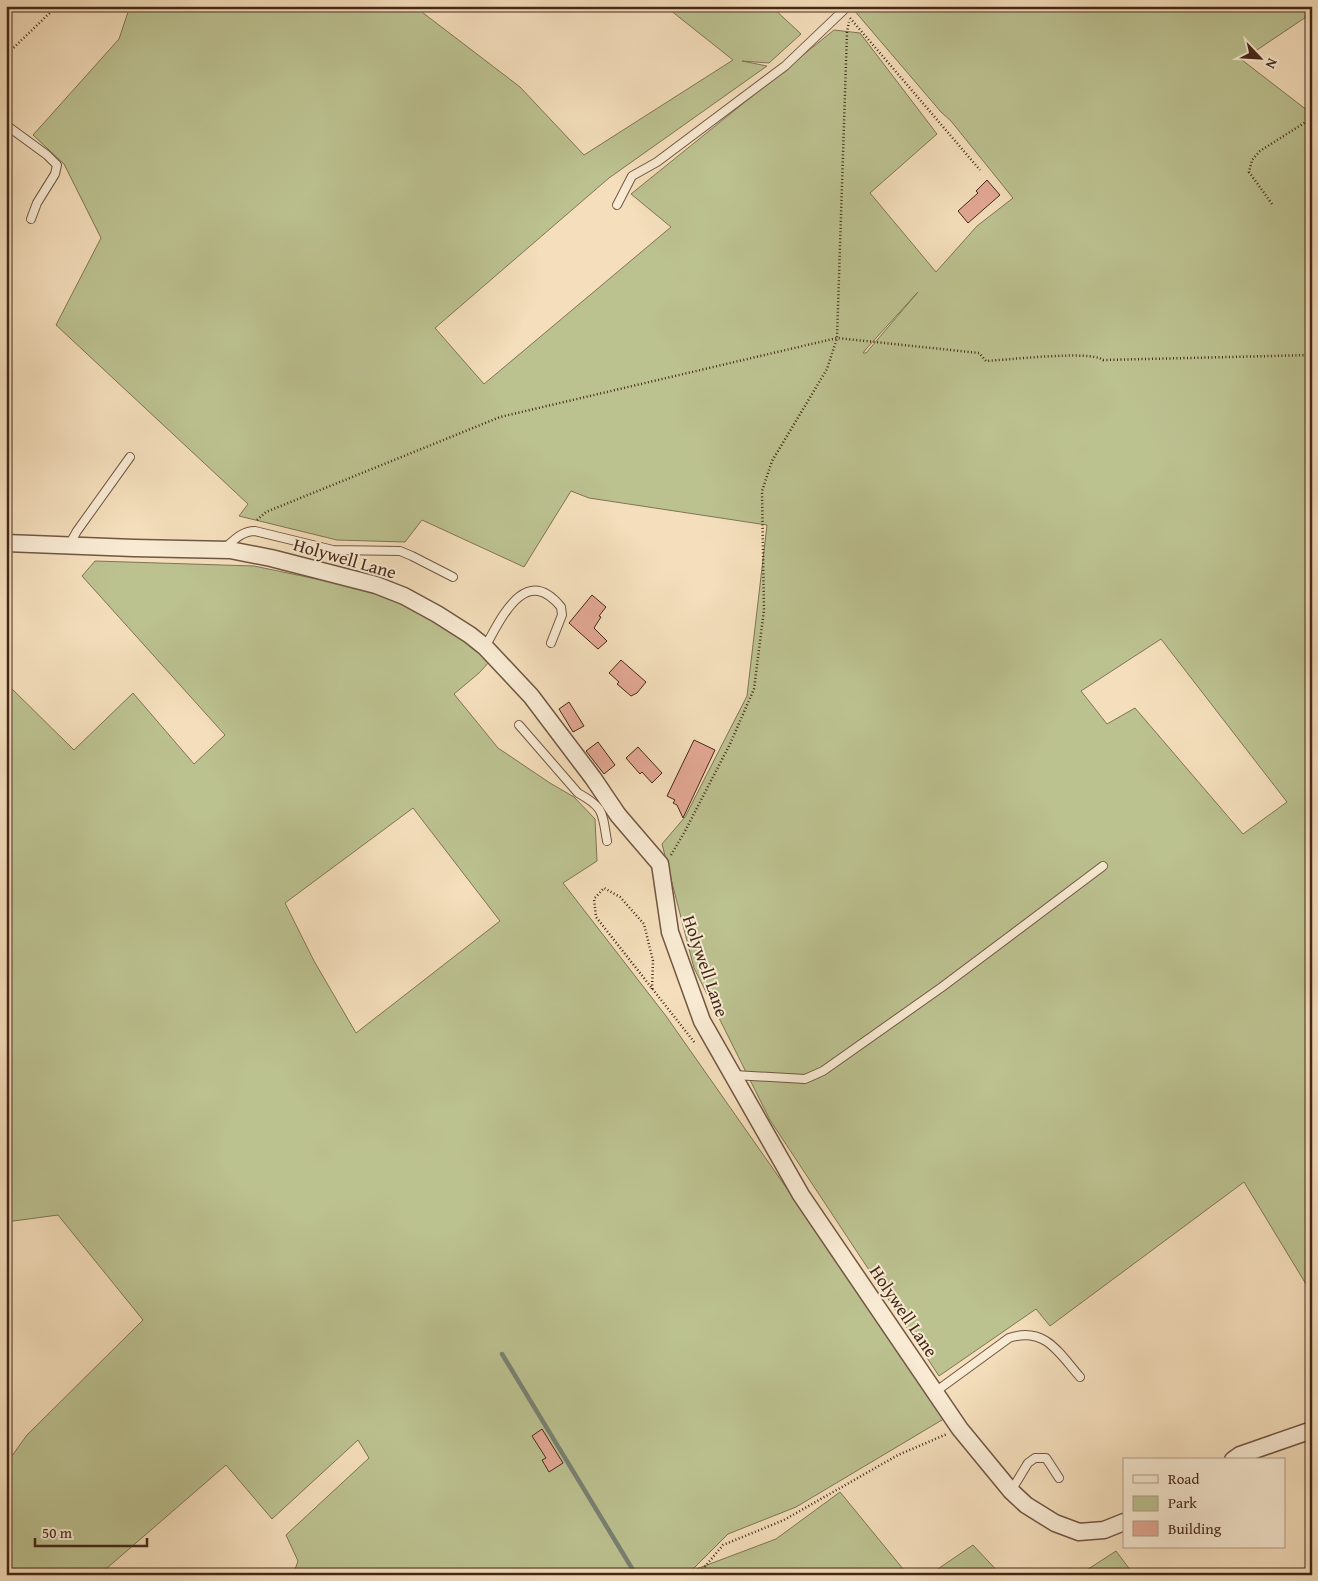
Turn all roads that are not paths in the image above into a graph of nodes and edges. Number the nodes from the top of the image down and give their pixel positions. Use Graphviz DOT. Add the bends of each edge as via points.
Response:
graph roads {
  1 [pos="848,6"];
  2 [pos="6,125"];
  3 [pos="617,205"];
  4 [pos="30,219"];
  5 [pos="130,457"];
  6 [pos="6,542"];
  7 [pos="69,546"];
  8 [pos="223,550"];
  9 [pos="453,577"];
  10 [pos="551,643"];
  11 [pos="485,647"];
  12 [pos="519,726"];
  13 [pos="593,778"];
  14 [pos="590,800"];
  15 [pos="607,841"];
  16 [pos="1103,866"];
  17 [pos="733,1075"];
  18 [pos="1080,1378"];
  19 [pos="935,1392"];
  20 [pos="1312,1430"];
  21 [pos="1238,1458"];
  22 [pos="1060,1478"];
  23 [pos="1011,1491"];
  24 [pos="1123,1522"];
  1 -- 3 [label="lane" via="785,66 657,162 632,176"];
  2 -- 4 [label="lane" via="57,165"];
  5 -- 7 [label="lane"];
  6 -- 7 [label="street, Holywell Lane"];
  7 -- 8 [label="street, Holywell Lane"];
  8 -- 9 [label="lane" via="238,536 255,531 333,550 400,552"];
  8 -- 11 [label="street, Holywell Lane" via="271,558 376,585 437,614"];
  10 -- 11 [label="lane" via="562,615 561,607 540,591 521,594 513,602"];
  11 -- 13 [label="street, Holywell Lane" via="531,696"];
  12 -- 14 [label="lane" via="578,793"];
  13 -- 14 [label="lane"];
  13 -- 17 [label="street, Holywell Lane" via="618,815 660,864 670,932 702,1021"];
  14 -- 15 [label="lane" via="602,811"];
  16 -- 17 [label="lane" via="942,987 823,1071 805,1079"];
  17 -- 19 [label="street, Holywell Lane" via="801,1195"];
  18 -- 19 [label="lane" via="1050,1343 1024,1334 1009,1338"];
  19 -- 23 [label="street, Holywell Lane" via="960,1429"];
  20 -- 21 [label="street"];
  22 -- 23 [label="lane" via="1046,1458 1035,1458 1028,1463"];
  23 -- 24 [label="street, Holywell Lane" via="1055,1523 1079,1532 1104,1530"];
}
